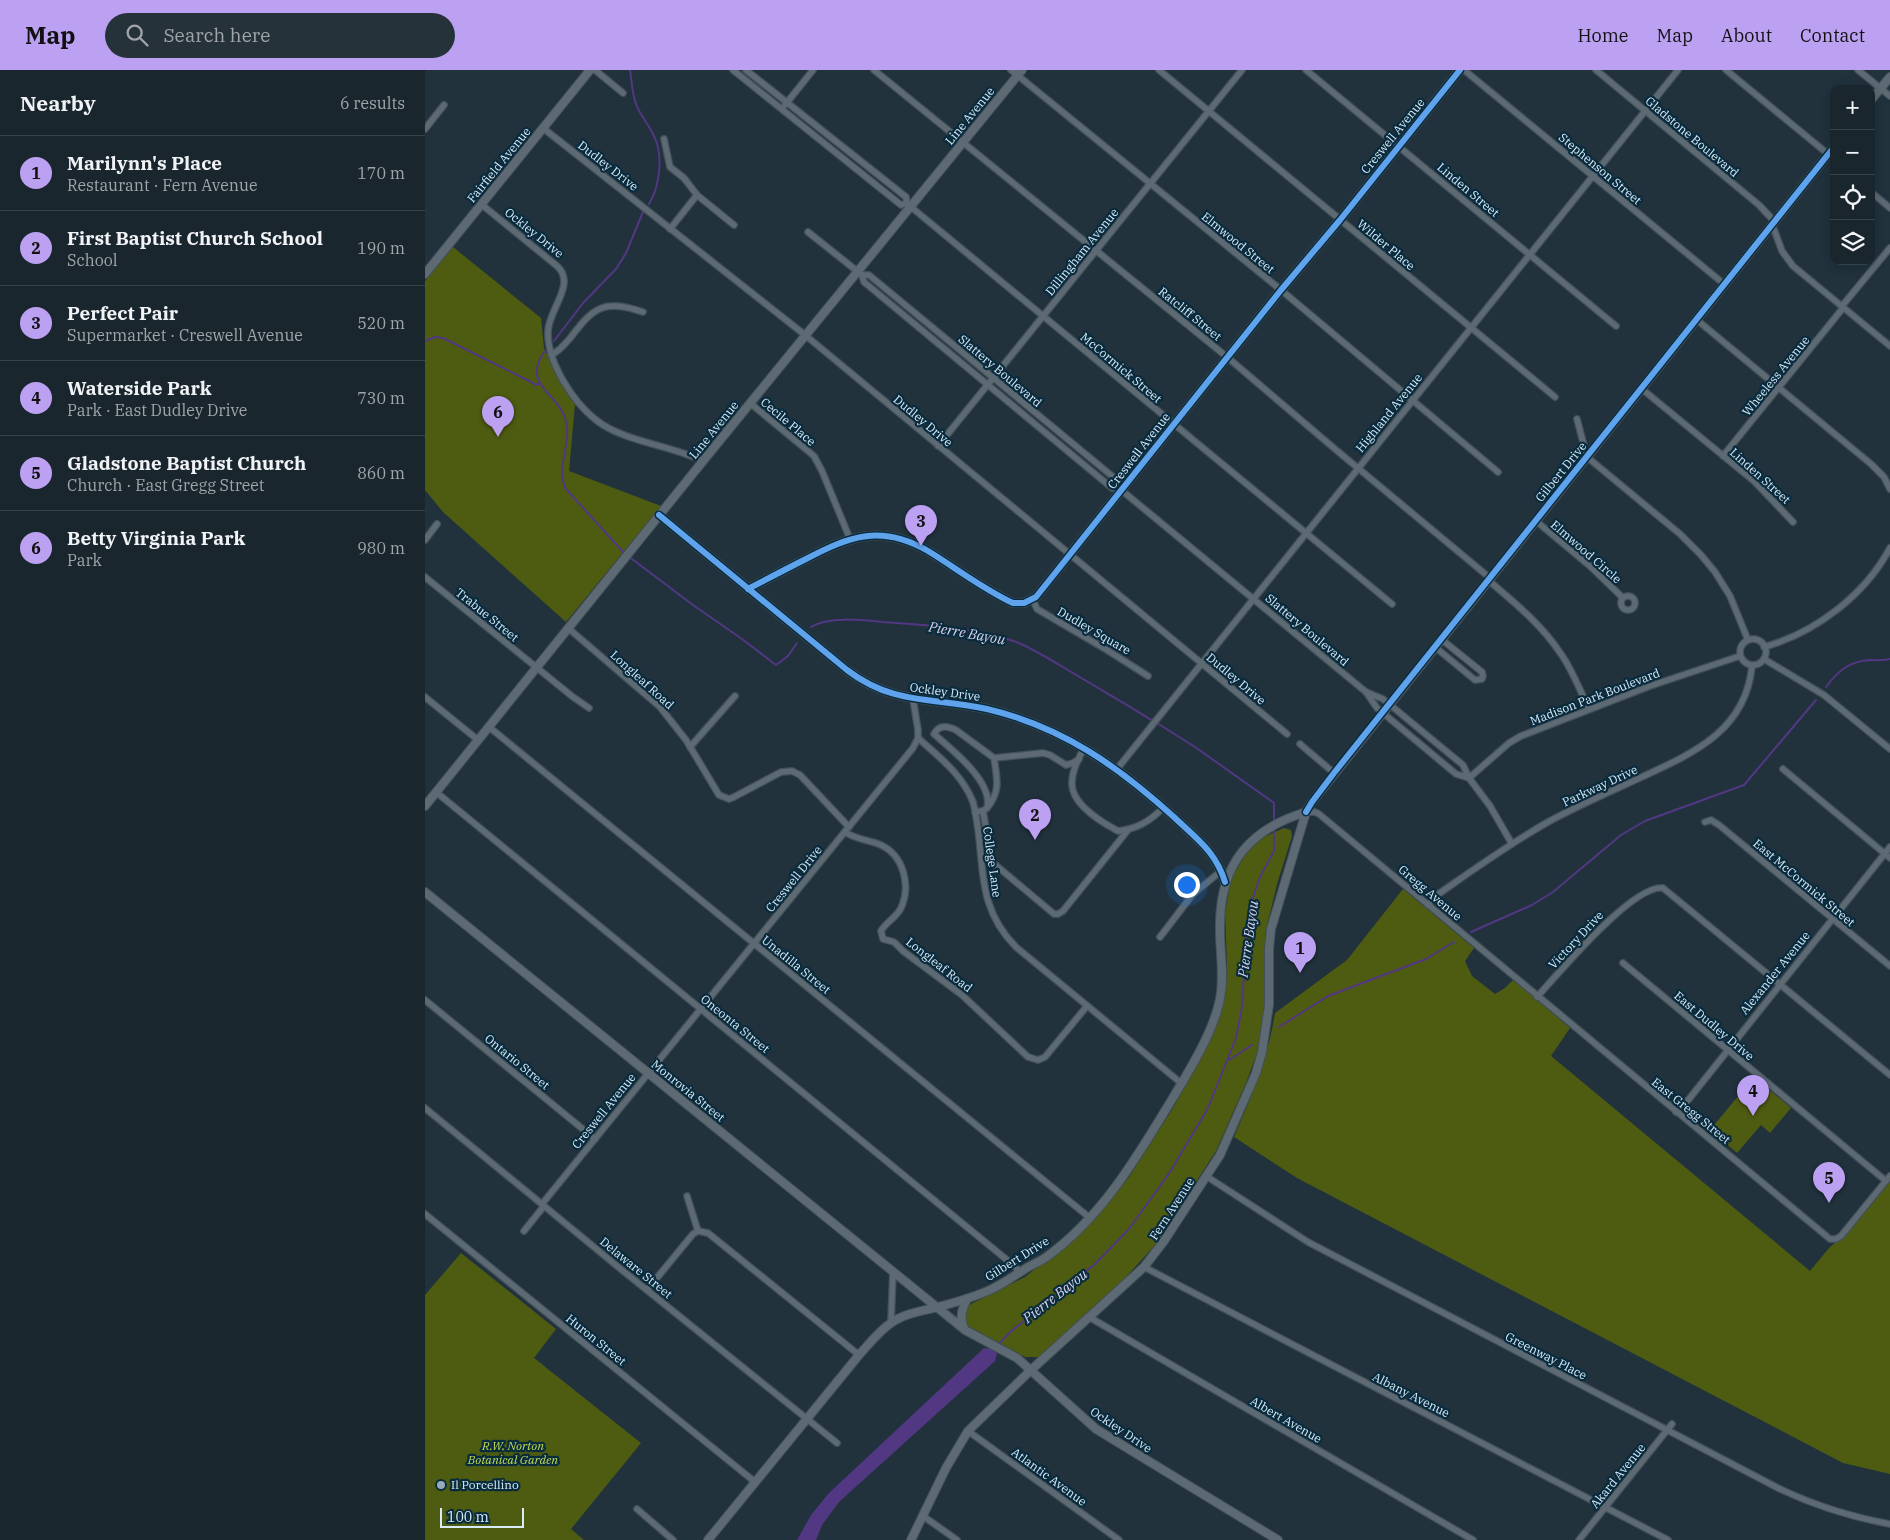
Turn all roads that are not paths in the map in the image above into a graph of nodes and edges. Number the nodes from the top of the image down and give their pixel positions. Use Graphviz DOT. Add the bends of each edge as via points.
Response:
graph roads {
  1 [pos="590,70"];
  2 [pos="595,70"];
  3 [pos="733,70"];
  4 [pos="746,70"];
  5 [pos="813,70"];
  6 [pos="874,70"];
  7 [pos="1011,70"];
  8 [pos="1159,70"];
  9 [pos="1242,70"];
  10 [pos="1306,70"];
  11 [pos="1460,70"];
  12 [pos="1464,70"];
  13 [pos="1596,70"];
  14 [pos="1678,70"];
  15 [pos="1726,70"];
  16 [pos="1858,70"];
  17 [pos="1020,73"];
  18 [pos="1890,77"];
  19 [pos="1881,88"];
  20 [pos="623,93"];
  21 [pos="1875,95"];
  22 [pos="1890,96"];
  23 [pos="787,102"];
  24 [pos="444,105"];
  25 [pos="782,109"];
  26 [pos="1209,111"];
  27 [pos="1645,111"];
  28 [pos="543,128"];
  29 [pos="425,129"];
  30 [pos="664,139"];
  31 [pos="964,142"];
  32 [pos="1399,146"];
  33 [pos="851,153"];
  34 [pos="1830,157"];
  35 [pos="845,160"];
  36 [pos="1592,176"];
  37 [pos="1150,184"];
  38 [pos="697,195"];
  39 [pos="1875,195"];
  40 [pos="481,204"];
  41 [pos="909,205"];
  42 [pos="1890,208"];
  43 [pos="1340,220"];
  44 [pos="1773,222"];
  45 [pos="734,225"];
  46 [pos="670,229"];
  47 [pos="808,232"];
  48 [pos="1890,248"];
  49 [pos="1097,250"];
  50 [pos="1529,254"];
  51 [pos="860,273"];
  52 [pos="425,274"];
  53 [pos="1724,284"];
  54 [pos="1281,290"];
  55 [pos="1842,307"];
  56 [pos="643,312"];
  57 [pos="1043,316"];
  58 [pos="1697,320"];
  59 [pos="1616,326"];
  60 [pos="1471,328"];
  61 [pos="805,335"];
  62 [pos="1890,346"];
  63 [pos="551,355"];
  64 [pos="1227,357"];
  65 [pos="993,378"];
  66 [pos="987,385"];
  67 [pos="1642,388"];
  68 [pos="1779,388"];
  69 [pos="1555,397"];
  70 [pos="1412,401"];
  71 [pos="750,403"];
  72 [pos="1577,419"];
  73 [pos="1174,424"];
  74 [pos="938,446"];
  75 [pos="1723,456"];
  76 [pos="1587,457"];
  77 [pos="703,461"];
  78 [pos="1358,468"];
  79 [pos="1498,472"];
  80 [pos="1890,489"];
  81 [pos="1121,490"];
  82 [pos="659,515"];
  83 [pos="1536,521"];
  84 [pos="1793,522"];
  85 [pos="437,524"];
  86 [pos="1306,533"];
  87 [pos="850,539"];
  88 [pos="425,540"];
  89 [pos="1890,548"];
  90 [pos="1071,555"];
  91 [pos="425,577"];
  92 [pos="1489,579"];
  93 [pos="748,589"];
  94 [pos="1254,598"];
  95 [pos="1623,598"];
  96 [pos="1033,600"];
  97 [pos="1392,604"];
  98 [pos="568,628"];
  99 [pos="1441,639"];
  100 [pos="1748,640"];
  101 [pos="1435,646"];
  102 [pos="1765,647"];
  103 [pos="1740,656"];
  104 [pos="1764,659"];
  105 [pos="1202,663"];
  106 [pos="1752,666"];
  107 [pos="536,668"];
  108 [pos="1148,676"];
  109 [pos="1366,692"];
  110 [pos="735,696"];
  111 [pos="425,698"];
  112 [pos="913,699"];
  113 [pos="1389,704"];
  114 [pos="589,708"];
  115 [pos="1589,709"];
  116 [pos="1383,712"];
  117 [pos="489,727"];
  118 [pos="1287,734"];
  119 [pos="918,738"];
  120 [pos="478,740"];
  121 [pos="1300,744"];
  122 [pos="690,747"];
  123 [pos="1084,748"];
  124 [pos="1890,749"];
  125 [pos="994,758"];
  126 [pos="1079,759"];
  127 [pos="1067,765"];
  128 [pos="1117,769"];
  129 [pos="1783,769"];
  130 [pos="1334,773"];
  131 [pos="1469,778"];
  132 [pos="1072,782"];
  133 [pos="436,792"];
  134 [pos="425,806"];
  135 [pos="1163,808"];
  136 [pos="985,810"];
  137 [pos="975,812"];
  138 [pos="1306,812"];
  139 [pos="1705,822"];
  140 [pos="847,829"];
  141 [pos="1128,830"];
  142 [pos="1512,844"];
  143 [pos="1890,847"];
  144 [pos="1887,856"];
  145 [pos="1221,871"];
  146 [pos="1225,882"];
  147 [pos="425,892"];
  148 [pos="1428,905"];
  149 [pos="1832,919"];
  150 [pos="1160,937"];
  151 [pos="755,944"];
  152 [pos="1623,962"];
  153 [pos="1890,966"];
  154 [pos="1780,984"];
  155 [pos="1537,997"];
  156 [pos="425,1000"];
  157 [pos="1087,1006"];
  158 [pos="701,1010"];
  159 [pos="1727,1049"];
  160 [pos="649,1074"];
  161 [pos="1890,1075"];
  162 [pos="1181,1083"];
  163 [pos="425,1108"];
  164 [pos="1676,1112"];
  165 [pos="595,1140"];
  166 [pos="1206,1176"];
  167 [pos="1888,1178"];
  168 [pos="687,1196"];
  169 [pos="543,1205"];
  170 [pos="425,1214"];
  171 [pos="1090,1218"];
  172 [pos="524,1231"];
  173 [pos="698,1231"];
  174 [pos="1144,1267"];
  175 [pos="893,1271"];
  176 [pos="1020,1272"];
  177 [pos="647,1290"];
  178 [pos="967,1299"];
  179 [pos="938,1307"];
  180 [pos="1089,1317"];
  181 [pos="891,1323"];
  182 [pos="968,1332"];
  183 [pos="859,1355"];
  184 [pos="1031,1370"];
  185 [pos="807,1419"];
  186 [pos="1672,1424"];
  187 [pos="1667,1430"];
  188 [pos="967,1431"];
  189 [pos="837,1442"];
  190 [pos="755,1482"];
  191 [pos="1605,1508"];
  192 [pos="637,1510"];
  193 [pos="923,1516"];
  194 [pos="1890,1524"];
  195 [pos="673,1540"];
  196 [pos="708,1540"];
  197 [pos="911,1540"];
  198 [pos="957,1540"];
  199 [pos="1119,1540"];
  200 [pos="1277,1540"];
  201 [pos="1473,1540"];
  202 [pos="1579,1540"];
  203 [pos="1668,1540"];
  1 -- 28 [label="street, Fairfield Avenue"];
  2 -- 20 [label="street"];
  3 -- 25 [label="street, McCormick Street"];
  4 -- 23 [label="street, McCormick Street"];
  5 -- 23 [label="street"];
  6 -- 31 [label="street, Ratcliff Street"];
  7 -- 17 [label="street, Elmwood Street"];
  8 -- 26 [label="street, Wilder Place"];
  9 -- 26 [label="street, Dillingham Avenue"];
  10 -- 32 [label="street, Linden Street"];
  11 -- 32 [label="street, Creswell Avenue"];
  12 -- 36 [label="street, Stephenson Street"];
  13 -- 27 [label="street, Gladstone Boulevard"];
  14 -- 27 [label="street, Highland Avenue"];
  15 -- 34 [label="street"];
  16 -- 19 [label="street"];
  17 -- 31 [label="street, Line Avenue"];
  17 -- 37 [label="street, Elmwood Street"];
  18 -- 19 [label="street"];
  19 -- 21 [label="street"];
  19 -- 22 [label="street"];
  23 -- 25 [label="street"];
  23 -- 33 [label="street, McCormick Street"];
  24 -- 29 [label="street"];
  25 -- 35 [label="street, McCormick Street"];
  26 -- 37 [label="street, Dillingham Avenue"];
  26 -- 43 [label="street, Wilder Place"];
  27 -- 36 [label="street, Highland Avenue"];
  27 -- 44 [label="street, Gladstone Boulevard" via="1759,205"];
  28 -- 40 [label="street, Fairfield Avenue"];
  28 -- 46 [label="street, Dudley Drive"];
  30 -- 38 [label="street" via="670,167"];
  31 -- 41 [label="street, Line Avenue"];
  31 -- 49 [label="street, Ratcliff Street"];
  32 -- 43 [label="street, Creswell Avenue"];
  32 -- 50 [label="street, Linden Street"];
  33 -- 35 [label="street"];
  33 -- 41 [label="street, McCormick Street" via="906,197"];
  34 -- 44 [label="street, Gilbert Drive"];
  35 -- 41 [label="street, McCormick Street" via="901,205"];
  36 -- 50 [label="street, Highland Avenue"];
  36 -- 53 [label="street, Stephenson Street"];
  37 -- 49 [label="street, Dillingham Avenue"];
  37 -- 54 [label="street, Elmwood Street"];
  38 -- 45 [label="street"];
  38 -- 46 [label="street"];
  39 -- 42 [label="street"];
  40 -- 52 [label="street, Fairfield Avenue"];
  40 -- 63 [label="street, Ockley Drive" via="564,275 564,286 549,325"];
  41 -- 51 [label="street, Line Avenue"];
  41 -- 57 [label="street, McCormick Street"];
  43 -- 54 [label="street, Creswell Avenue"];
  43 -- 60 [label="street, Wilder Place"];
  44 -- 53 [label="street, Gilbert Drive"];
  44 -- 55 [label="street, Gladstone Boulevard" via="1787,260"];
  46 -- 61 [label="street, Dudley Drive"];
  47 -- 51 [label="street, Slattery Boulevard"];
  48 -- 55 [label="street, Wheeless Avenue"];
  49 -- 57 [label="street, Dillingham Avenue"];
  49 -- 64 [label="street, Ratcliff Street"];
  50 -- 59 [label="street, Linden Street"];
  50 -- 60 [label="street, Highland Avenue"];
  51 -- 61 [label="street, Line Avenue"];
  51 -- 65 [label="street, Slattery Boulevard" via="869,275"];
  51 -- 66 [label="street, Slattery Boulevard" via="864,282"];
  53 -- 58 [label="street, Gilbert Drive"];
  54 -- 64 [label="street, Creswell Avenue"];
  54 -- 70 [label="street, Elmwood Street"];
  55 -- 62 [label="street, Gladstone Boulevard"];
  55 -- 68 [label="street, Wheeless Avenue"];
  56 -- 63 [label="street" via="623,306 596,310 560,350"];
  57 -- 65 [label="street, Dillingham Avenue"];
  57 -- 73 [label="street, McCormick Street"];
  58 -- 67 [label="street, Gilbert Drive"];
  58 -- 68 [label="street"];
  60 -- 69 [label="street, Wilder Place"];
  60 -- 70 [label="street, Highland Avenue"];
  61 -- 71 [label="street, Line Avenue"];
  61 -- 74 [label="street, Dudley Drive"];
  63 -- 77 [label="street, Ockley Drive" via="579,403 605,426"];
  64 -- 73 [label="street, Creswell Avenue"];
  64 -- 78 [label="street, Ratcliff Street"];
  65 -- 66 [label="street, Dillingham Avenue"];
  65 -- 81 [label="street, Slattery Boulevard" via="1118,481"];
  66 -- 74 [label="street, Dillingham Avenue"];
  66 -- 81 [label="street, Slattery Boulevard" via="1112,488"];
  67 -- 75 [label="street, Linden Street"];
  67 -- 76 [label="street, Gilbert Drive"];
  68 -- 75 [label="street, Wheeless Avenue"];
  68 -- 80 [label="street" via="1871,464"];
  70 -- 78 [label="street, Highland Avenue"];
  70 -- 79 [label="street, Elmwood Street"];
  71 -- 77 [label="street, Line Avenue"];
  71 -- 87 [label="street, Cecile Place" via="814,456"];
  72 -- 76 [label="street"];
  73 -- 81 [label="street, Creswell Avenue"];
  73 -- 86 [label="street, McCormick Street"];
  74 -- 90 [label="street, Dudley Drive"];
  75 -- 84 [label="street, Linden Street" via="1763,490"];
  76 -- 83 [label="street, Gilbert Drive"];
  76 -- 100 [label="street" via="1701,555 1730,596"];
  77 -- 82 [label="street, Line Avenue"];
  78 -- 86 [label="street, Highland Avenue"];
  78 -- 92 [label="street, Ratcliff Street"];
  81 -- 90 [label="street, Creswell Avenue"];
  81 -- 94 [label="street, Slattery Boulevard"];
  82 -- 93 [label="street, Ockley Drive"];
  82 -- 98 [label="street, Line Avenue"];
  83 -- 92 [label="street, Gilbert Drive"];
  83 -- 95 [label="street, Elmwood Circle"];
  85 -- 88 [label="street"];
  86 -- 94 [label="street, Highland Avenue"];
  86 -- 97 [label="street, McCormick Street"];
  87 -- 93 [label="street" via="832,545"];
  87 -- 96 [label="street" via="887,536 905,541 926,550 1007,600 1020,604"];
  89 -- 102 [label="street" via="1864,582 1832,613 1802,633"];
  90 -- 96 [label="street, Creswell Avenue"];
  90 -- 105 [label="street, Dudley Drive"];
  91 -- 107 [label="street, Trabue Street"];
  92 -- 99 [label="street, Gilbert Drive"];
  92 -- 115 [label="street, Ratcliff Street" via="1550,639 1572,672"];
  93 -- 112 [label="street, Ockley Drive" via="855,676 884,692"];
  94 -- 105 [label="street, Highland Avenue"];
  94 -- 109 [label="street, Slattery Boulevard"];
  96 -- 108 [label="street, Dudley Square" via="1037,609"];
  98 -- 107 [label="street, Line Avenue"];
  98 -- 122 [label="street, Longleaf Road" via="660,707"];
  99 -- 101 [label="street, Gilbert Drive"];
  99 -- 101 [label="street" via="1482,672 1482,679 1475,680"];
  100 -- 102 [label="street" via="1756,640"];
  100 -- 103 [label="street" via="1741,647"];
  101 -- 113 [label="street, Gilbert Drive"];
  102 -- 104 [label="street"];
  103 -- 106 [label="street"];
  103 -- 115 [label="street, Madison Park Boulevard"];
  104 -- 106 [label="street"];
  104 -- 124 [label="street" via="1824,695"];
  105 -- 118 [label="street, Dudley Drive"];
  105 -- 128 [label="street, Highland Avenue"];
  106 -- 142 [label="street, Parkway Drive" via="1750,683 1737,712 1705,745 1549,821"];
  107 -- 114 [label="street, Trabue Street"];
  107 -- 117 [label="street, Line Avenue"];
  109 -- 113 [label="street, Slattery Boulevard"];
  109 -- 116 [label="street, Slattery Boulevard"];
  110 -- 122 [label="street"];
  111 -- 120 [label="street"];
  112 -- 119 [label="street"];
  112 -- 123 [label="street, Ockley Drive" via="963,704 1005,714"];
  113 -- 116 [label="street, Gilbert Drive"];
  113 -- 131 [label="street, Slattery Boulevard" via="1463,765"];
  115 -- 131 [label="street, Madison Park Boulevard" via="1521,736"];
  116 -- 130 [label="street, Gilbert Drive"];
  116 -- 131 [label="street, Slattery Boulevard" via="1456,774"];
  117 -- 120 [label="street, Line Avenue"];
  117 -- 151 [label="street, Unadilla Street"];
  119 -- 137 [label="street, College Lane" via="963,781"];
  119 -- 140 [label="street, Creswell Drive"];
  120 -- 133 [label="street, Line Avenue"];
  121 -- 130 [label="street"];
  122 -- 140 [label="street, Longleaf Road" via="714,790 723,798 735,797 781,772 792,771 800,775"];
  123 -- 126 [label="street"];
  123 -- 128 [label="street, Ockley Drive"];
  125 -- 127 [label="street" via="1050,754"];
  125 -- 136 [label="street" via="996,795"];
  125 -- 136 [label="street" via="949,727 940,727 934,734 978,777 987,798"];
  126 -- 127 [label="street"];
  126 -- 132 [label="street"];
  127 -- 132 [label="street"];
  128 -- 135 [label="street, Ockley Drive"];
  129 -- 144 [label="street"];
  130 -- 138 [label="street, Gilbert Drive"];
  131 -- 142 [label="street, Slattery Boulevard"];
  132 -- 141 [label="street" via="1077,800 1091,813 1118,831"];
  133 -- 134 [label="street, Line Avenue"];
  133 -- 158 [label="street, Oneonta Street"];
  135 -- 141 [label="street" via="1143,825"];
  135 -- 145 [label="street, Ockley Drive" via="1208,849"];
  136 -- 137 [label="street"];
  136 -- 141 [label="street" via="992,862 1054,914 1063,911"];
  137 -- 157 [label="street, College Lane" via="986,894 998,926 1016,947"];
  138 -- 146 [label="street" via="1271,828 1249,844 1238,855"];
  138 -- 148 [label="street, Gregg Avenue" via="1319,814"];
  138 -- 166 [label="street, Fern Avenue" via="1271,929 1269,1005 1262,1052 1228,1139"];
  139 -- 149 [label="street, East McCormick Street" via="1711,820 1719,825"];
  140 -- 151 [label="street, Creswell Drive"];
  140 -- 157 [label="street, Longleaf Road" via="855,838 885,848 896,857 903,870 903,901 895,918 883,928 883,939 894,942 962,995 1028,1057 1045,1058"];
  142 -- 148 [label="street, Parkway Drive" via="1437,895"];
  143 -- 144 [label="street, Alexander Avenue"];
  144 -- 149 [label="street, Alexander Avenue"];
  145 -- 146 [label="street, Ockley Drive"];
  145 -- 150 [label="street" via="1193,894"];
  146 -- 162 [label="street, Gilbert Drive" via="1220,922 1223,967 1220,1000 1211,1026"];
  147 -- 160 [label="street, Monrovia Street"];
  148 -- 155 [label="street, Gregg Avenue"];
  149 -- 153 [label="street, East McCormick Street"];
  149 -- 154 [label="street, Alexander Avenue"];
  151 -- 158 [label="street, Creswell Drive"];
  151 -- 171 [label="street, Unadilla Street"];
  152 -- 159 [label="street, East Dudley Drive"];
  154 -- 155 [label="street, Victory Drive" via="1659,888 1613,915"];
  154 -- 159 [label="street, Alexander Avenue"];
  154 -- 161 [label="street"];
  155 -- 164 [label="street, East Gregg Street"];
  156 -- 165 [label="street, Ontario Street"];
  157 -- 162 [label="street, College Lane"];
  158 -- 160 [label="street, Creswell Avenue"];
  158 -- 176 [label="street, Oneonta Street"];
  159 -- 164 [label="street, Alexander Avenue"];
  159 -- 167 [label="street, East Dudley Drive"];
  160 -- 165 [label="street, Creswell Avenue"];
  160 -- 175 [label="street, Monrovia Street"];
  162 -- 171 [label="street, Gilbert Drive" via="1128,1172"];
  163 -- 169 [label="street, Delaware Street"];
  164 -- 167 [label="street, East Gregg Street" via="1832,1239 1841,1236"];
  165 -- 169 [label="street, Creswell Avenue"];
  166 -- 174 [label="street, Fern Avenue" via="1165,1241"];
  166 -- 187 [label="street, Greenway Place" via="1308,1242"];
  168 -- 173 [label="street"];
  169 -- 172 [label="street, Creswell Avenue"];
  169 -- 177 [label="street, Delaware Street"];
  170 -- 190 [label="street, Huron Street"];
  171 -- 176 [label="street, Gilbert Drive" via="1044,1259"];
  173 -- 177 [label="street"];
  173 -- 183 [label="street" via="708,1232"];
  174 -- 180 [label="street, Fern Avenue"];
  174 -- 191 [label="street, Albany Avenue"];
  175 -- 179 [label="street, Monrovia Street"];
  175 -- 181 [label="street"];
  176 -- 178 [label="street, Gilbert Drive"];
  177 -- 185 [label="street, Delaware Street"];
  178 -- 179 [label="street, Gilbert Drive"];
  178 -- 182 [label="street" via="960,1319"];
  179 -- 181 [label="street, Gilbert Drive"];
  179 -- 182 [label="street, Ockley Drive"];
  180 -- 184 [label="street, Fern Avenue"];
  180 -- 201 [label="street, Albert Avenue"];
  181 -- 183 [label="street, Gilbert Drive"];
  182 -- 184 [label="street, Ockley Drive" via="1012,1355"];
  183 -- 185 [label="street, Gilbert Drive"];
  184 -- 188 [label="street, Fern Avenue"];
  184 -- 200 [label="street, Ockley Drive" via="1096,1429"];
  185 -- 189 [label="street, Delaware Street"];
  185 -- 190 [label="street, Gilbert Drive"];
  186 -- 187 [label="street, Akard Avenue"];
  187 -- 191 [label="street, Akard Avenue"];
  187 -- 194 [label="street, Greenway Place" via="1801,1499 1853,1517"];
  188 -- 193 [label="street, Fern Avenue"];
  188 -- 199 [label="street, Atlantic Avenue"];
  190 -- 196 [label="street, Gilbert Drive"];
  191 -- 202 [label="street, Akard Avenue"];
  191 -- 203 [label="street, Albany Avenue"];
  192 -- 195 [label="street"];
  193 -- 197 [label="street, Fern Avenue"];
  193 -- 198 [label="street"];
}
